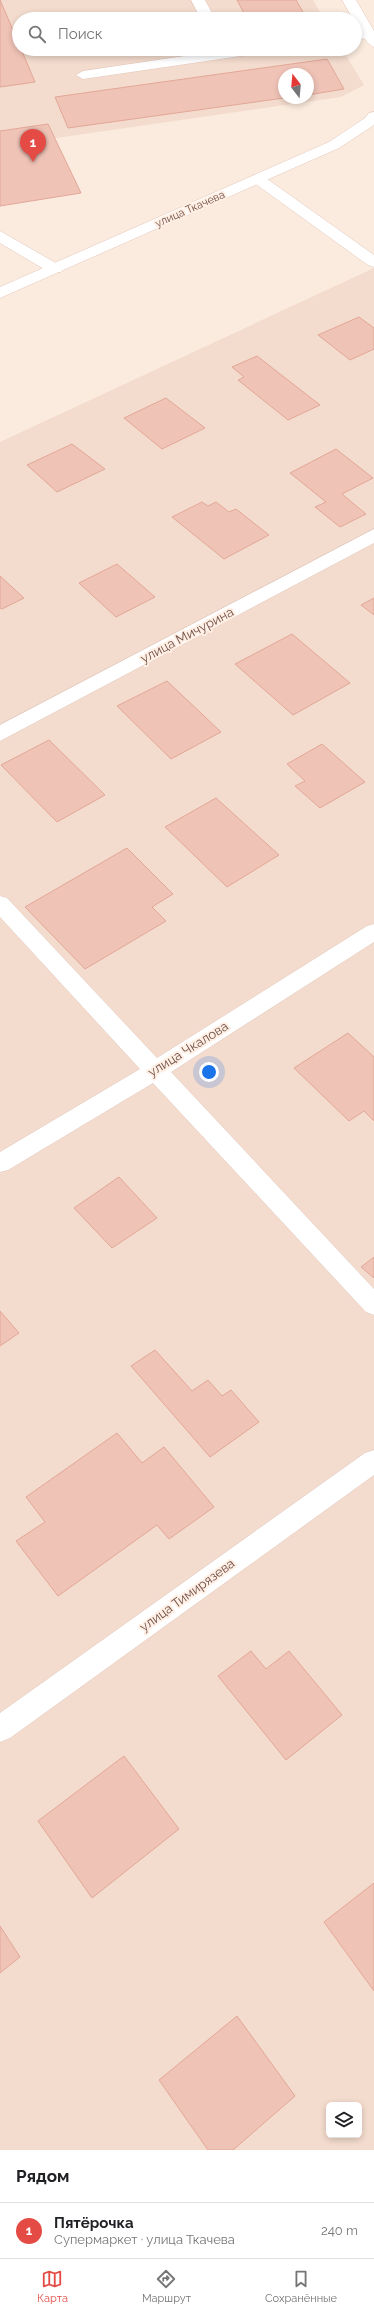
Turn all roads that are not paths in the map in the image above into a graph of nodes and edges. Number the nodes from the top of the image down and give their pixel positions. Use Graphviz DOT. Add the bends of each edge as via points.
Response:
graph roads {
  1 [pos="198,0"];
  2 [pos="349,0"];
  3 [pos="204,12"];
  4 [pos="354,12"];
  5 [pos="200,56"];
  6 [pos="83,75"];
  7 [pos="374,116"];
  8 [pos="258,179"];
  9 [pos="0,236"];
  10 [pos="374,262"];
  11 [pos="55,269"];
  12 [pos="0,293"];
  13 [pos="374,535"];
  14 [pos="0,734"];
  15 [pos="0,904"];
  16 [pos="374,932"];
  17 [pos="155,1071"];
  18 [pos="0,1163"];
  19 [pos="374,1305"];
  20 [pos="374,1462"];
  21 [pos="0,1730"];
  1 -- 3 [label="street"];
  2 -- 4 [label="street"];
  5 -- 6 [label="street"];
  7 -- 8 [label="street, улица Ткачева" via="334,145"];
  8 -- 10 [label="street"];
  8 -- 11 [label="street, улица Ткачева"];
  9 -- 11 [label="street"];
  11 -- 12 [label="street, улица Ткачева"];
  13 -- 14 [label="street, улица Мичурина"];
  15 -- 17 [label="street"];
  16 -- 17 [label="street, улица Чкалова"];
  17 -- 18 [label="street, улица Чкалова"];
  17 -- 19 [label="street"];
  20 -- 21 [label="street, улица Тимирязева"];
}
